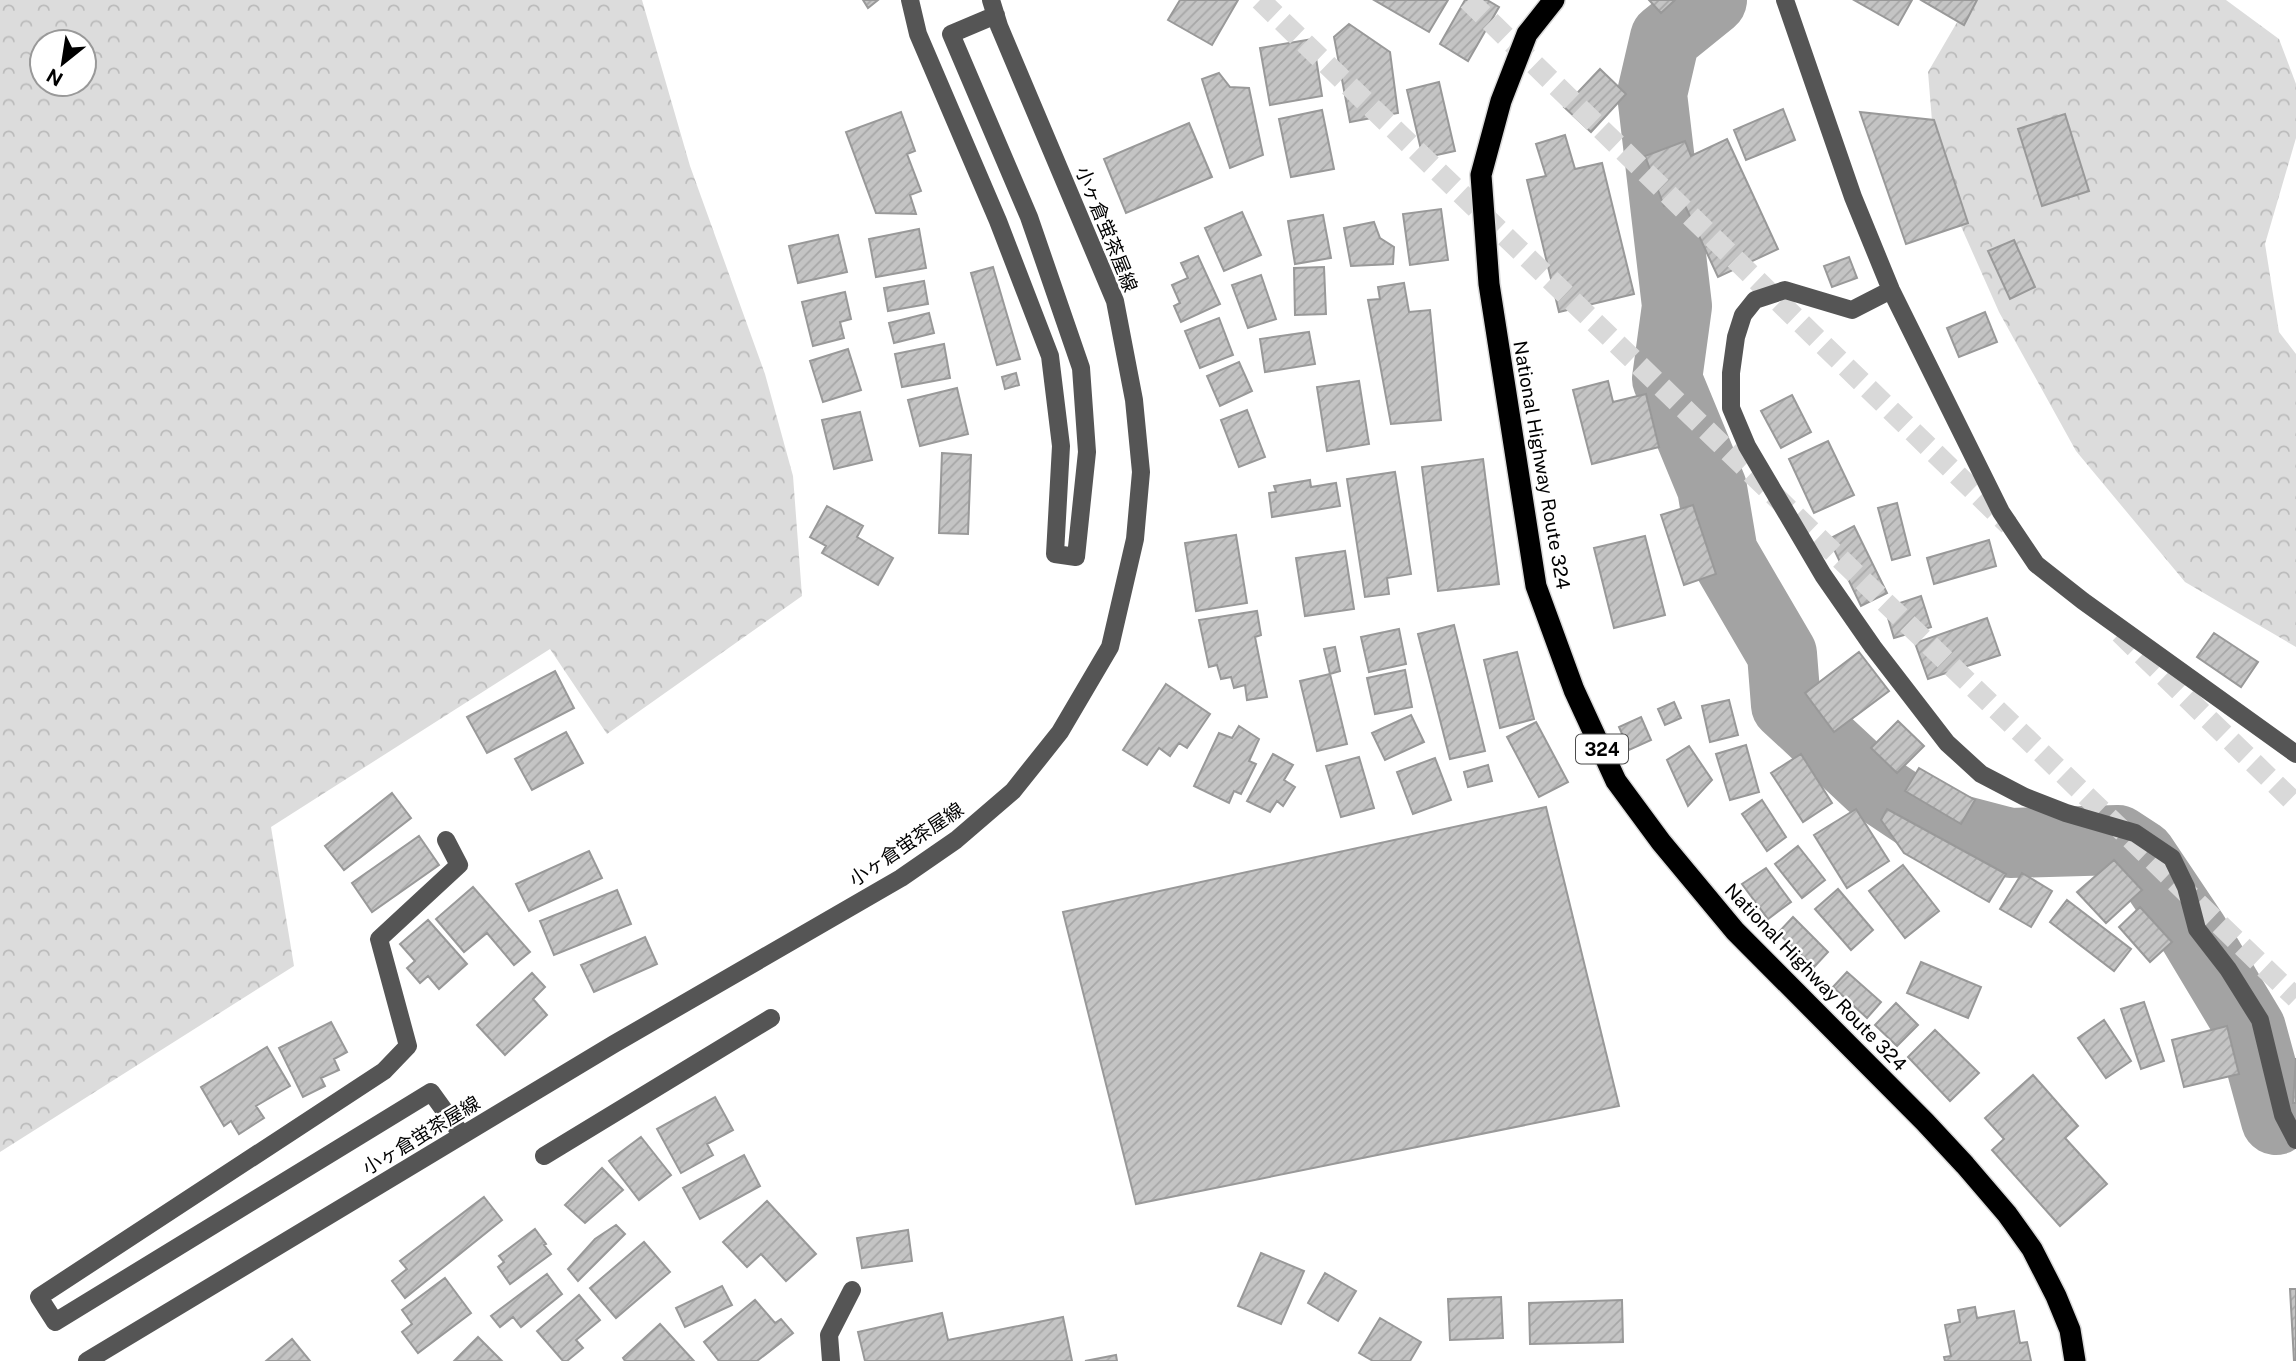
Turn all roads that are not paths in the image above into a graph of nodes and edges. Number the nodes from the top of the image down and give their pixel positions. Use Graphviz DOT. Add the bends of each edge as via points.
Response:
graph roads {
  1 [pos="909,0"];
  2 [pos="1554,0"];
  3 [pos="1785,0"];
  4 [pos="994,8"];
  5 [pos="1891,290"];
  6 [pos="2296,754"];
  7 [pos="446,840"];
  8 [pos="771,1018"];
  9 [pos="462,1135"];
  10 [pos="2296,1140"];
  11 [pos="544,1156"];
  12 [pos="852,1290"];
  13 [pos="87,1361"];
  14 [pos="831,1361"];
  15 [pos="2075,1361"];
  1 -- 4 [label="street" via="918,34 1050,356 1061,446 1055,554 1076,558 1087,452 1081,368 1029,217 951,34"];
  2 -- 15 [label="highway, National Highway Route 324 / 324" via="1527,34 1501,101 1481,175 1489,284 1536,586 1574,690 1616,781 1661,842 1735,930 1933,1131 2007,1214 2032,1249 2056,1296 2070,1330"];
  3 -- 5 [label="street" via="1853,197"];
  4 -- 9 [label="street, 小ヶ倉蛍茶屋線" via="1115,301 1134,400 1141,472 1138,512 1110,647 1060,732 1013,791 956,840 901,878"];
  5 -- 6 [label="street" via="2001,512 2036,564"];
  5 -- 10 [label="street" via="1852,310 1785,290 1755,300 1743,315 1731,373 1731,408 1747,446 1823,575 1947,743 1981,774 2003,786 2081,818 2135,833 2172,858 2186,887 2197,929 2260,1020 2283,1115"];
  7 -- 9 [label="street" via="460,866 379,939 408,1046 384,1071 39,1297 55,1322 431,1092"];
  8 -- 11 [label="street"];
  9 -- 13 [label="street, 小ヶ倉蛍茶屋線"];
  12 -- 14 [label="street" via="829,1335"];
}
